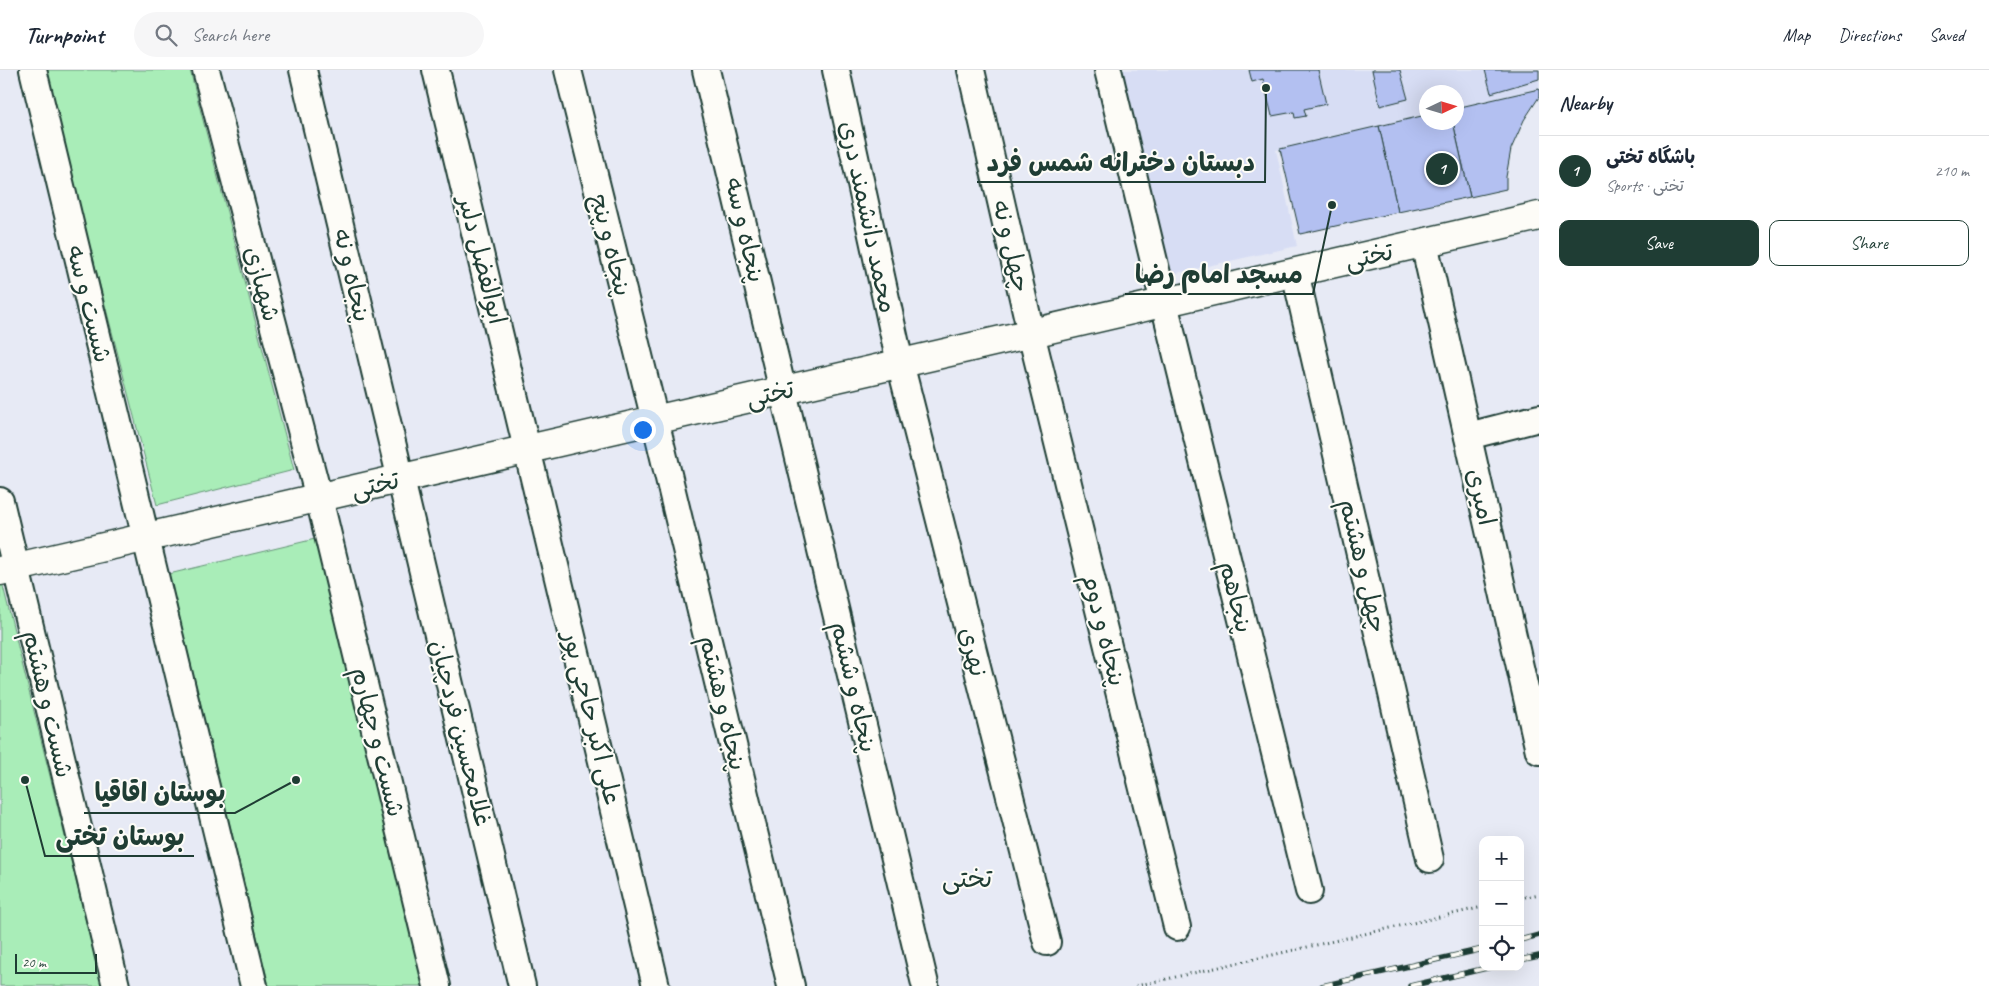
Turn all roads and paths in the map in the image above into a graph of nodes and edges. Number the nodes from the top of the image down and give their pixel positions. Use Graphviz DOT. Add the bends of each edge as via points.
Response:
graph roads {
  1 [pos="33,70"];
  2 [pos="206,70"];
  3 [pos="303,70"];
  4 [pos="436,70"];
  5 [pos="568,70"];
  6 [pos="706,70"];
  7 [pos="836,70"];
  8 [pos="971,70"];
  9 [pos="1108,70"];
  10 [pos="1539,216"];
  11 [pos="1424,243"];
  12 [pos="1295,272"];
  13 [pos="1164,303"];
  14 [pos="1031,333"];
  15 [pos="900,363"];
  16 [pos="783,390"];
  17 [pos="1539,418"];
  18 [pos="655,420"];
  19 [pos="1468,436"];
  20 [pos="528,450"];
  21 [pos="400,479"];
  22 [pos="318,498"];
  23 [pos="0,501"];
  24 [pos="146,538"];
  25 [pos="8,570"];
  26 [pos="1539,751"];
  27 [pos="1430,859"];
  28 [pos="1309,891"];
  29 [pos="1539,894"];
  30 [pos="1524,897"];
  31 [pos="1479,908"];
  32 [pos="1177,927"];
  33 [pos="1046,942"];
  34 [pos="925,984"];
  35 [pos="116,986"];
  36 [pos="254,986"];
  37 [pos="437,986"];
  38 [pos="522,986"];
  39 [pos="656,986"];
  40 [pos="791,986"];
  41 [pos="1136,986"];
  1 -- 24 [label="street, شست و سه"];
  2 -- 22 [label="street, شهبازی"];
  3 -- 21 [label="street, پنجاه و نه"];
  4 -- 20 [label="street, ابوالفضل دلیر"];
  5 -- 18 [label="street, پنجاه و پنج"];
  6 -- 16 [label="street, پنجاه و سه"];
  7 -- 15 [label="street, محمد دانشمند دری"];
  8 -- 14 [label="street, چهل و نه"];
  9 -- 13 [label="street, پنجاهم"];
  10 -- 11 [label="main road, تختی"];
  11 -- 12 [label="main road, تختی"];
  11 -- 19 [label="street, امیری"];
  12 -- 13 [label="main road, تختی"];
  12 -- 27 [label="street, چهل و هشتم"];
  13 -- 14 [label="main road, تختی"];
  13 -- 28 [label="street, پنجاهم"];
  14 -- 15 [label="main road, تختی"];
  14 -- 32 [label="street, پنجاه و دوم"];
  15 -- 16 [label="main road, تختی"];
  15 -- 33 [label="street, نهری"];
  16 -- 18 [label="main road, تختی"];
  16 -- 34 [label="street, پنجاه و ششم"];
  17 -- 19 [label="street"];
  18 -- 20 [label="main road, تختی"];
  18 -- 40 [label="street, پنجاه و هشتم"];
  19 -- 26 [label="street, امیری"];
  20 -- 21 [label="main road, تختی"];
  20 -- 39 [label="street, علی اکبر حاجی پور"];
  21 -- 22 [label="main road, تختی"];
  21 -- 38 [label="street, غلامحسین فردچیان"];
  22 -- 24 [label="main road, تختی"];
  22 -- 37 [label="street, شست و چهارم"];
  23 -- 25 [label="street, شست و هشتم"];
  24 -- 25 [label="main road, تختی"];
  24 -- 36 [label="street, شست و سه"];
  25 -- 35 [label="street, شست و هشتم"];
  29 -- 30 [label="path"];
  31 -- 41 [label="path"];
}
